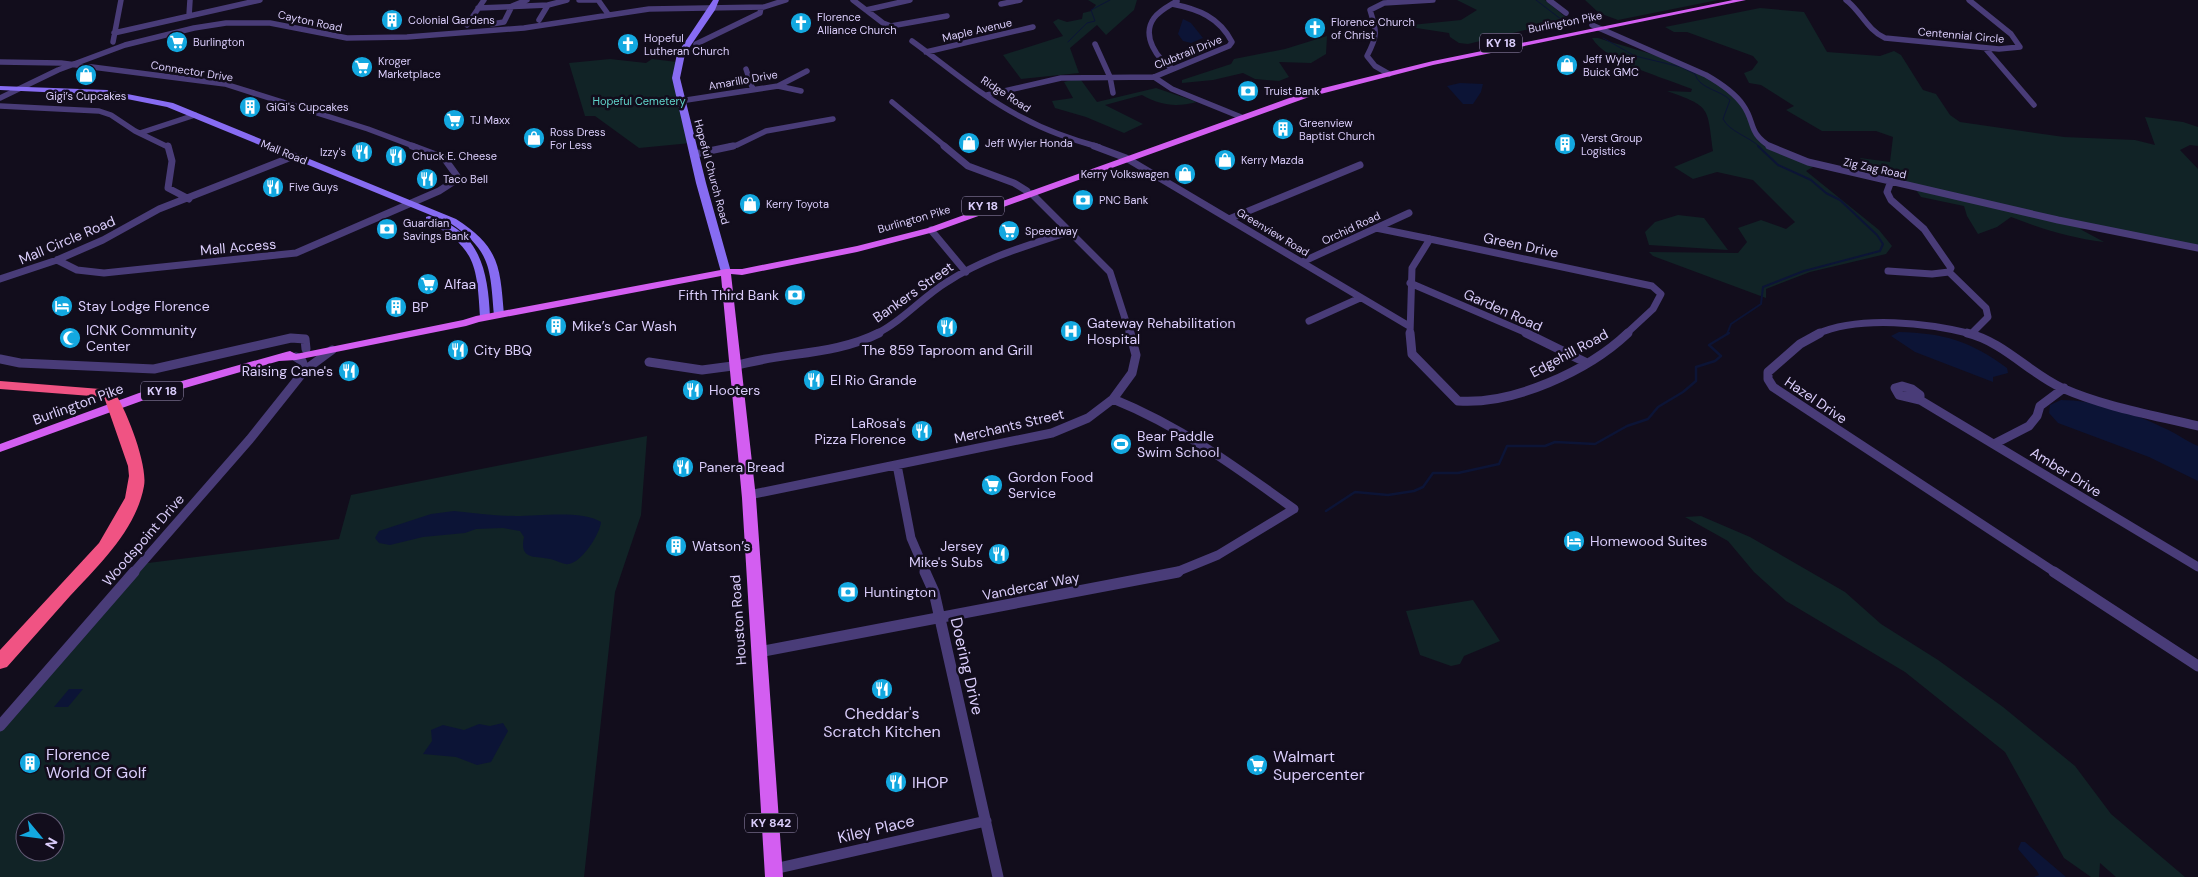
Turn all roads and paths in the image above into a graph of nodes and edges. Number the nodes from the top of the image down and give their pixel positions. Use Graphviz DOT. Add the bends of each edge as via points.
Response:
graph roads {
  1 [pos="122,0"];
  2 [pos="190,0"];
  3 [pos="260,0"];
  4 [pos="484,0"];
  5 [pos="526,0"];
  6 [pos="567,0"];
  7 [pos="579,0"];
  8 [pos="597,0"];
  9 [pos="786,0"];
  10 [pos="854,0"];
  11 [pos="910,0"];
  12 [pos="1020,0"];
  13 [pos="1179,0"];
  14 [pos="1418,0"];
  15 [pos="1434,0"];
  16 [pos="1549,0"];
  17 [pos="1718,0"];
  18 [pos="1743,0"];
  19 [pos="1846,0"];
  20 [pos="1969,0"];
  21 [pos="1397,1"];
  22 [pos="715,4"];
  23 [pos="1002,4"];
  24 [pos="1172,4"];
  25 [pos="548,5"];
  26 [pos="512,7"];
  27 [pos="478,8"];
  28 [pos="761,8"];
  29 [pos="866,10"];
  30 [pos="1566,13"];
  31 [pos="608,14"];
  32 [pos="189,16"];
  33 [pos="947,16"];
  34 [pos="539,20"];
  35 [pos="1592,26"];
  36 [pos="1033,27"];
  37 [pos="1600,30"];
  38 [pos="114,33"];
  39 [pos="912,41"];
  40 [pos="113,42"];
  41 [pos="696,44"];
  42 [pos="1095,44"];
  43 [pos="1985,48"];
  44 [pos="926,52"];
  45 [pos="0,62"];
  46 [pos="72,65"];
  47 [pos="746,69"];
  48 [pos="1173,69"];
  49 [pos="807,71"];
  50 [pos="1386,72"];
  51 [pos="1110,77"];
  52 [pos="1154,77"];
  53 [pos="778,86"];
  54 [pos="0,88"];
  55 [pos="753,90"];
  56 [pos="18,91"];
  57 [pos="0,92"];
  58 [pos="802,92"];
  59 [pos="1113,93"];
  60 [pos="987,95"];
  61 [pos="0,98"];
  62 [pos="680,101"];
  63 [pos="0,102"];
  64 [pos="892,102"];
  65 [pos="1208,104"];
  66 [pos="2034,105"];
  67 [pos="0,106"];
  68 [pos="187,115"];
  69 [pos="1241,117"];
  70 [pos="833,119"];
  71 [pos="1228,121"];
  72 [pos="138,132"];
  73 [pos="696,154"];
  74 [pos="292,159"];
  75 [pos="1124,159"];
  76 [pos="1360,164"];
  77 [pos="1890,181"];
  78 [pos="1029,192"];
  79 [pos="189,199"];
  80 [pos="407,205"];
  81 [pos="1409,213"];
  82 [pos="1229,219"];
  83 [pos="1376,228"];
  84 [pos="931,230"];
  85 [pos="1071,231"];
  86 [pos="1430,239"];
  87 [pos="2198,248"];
  88 [pos="57,260"];
  89 [pos="1302,262"];
  90 [pos="1888,270"];
  91 [pos="729,271"];
  92 [pos="966,272"];
  93 [pos="1949,272"];
  94 [pos="0,279"];
  95 [pos="1410,283"];
  96 [pos="1659,291"];
  97 [pos="1360,298"];
  98 [pos="499,314"];
  99 [pos="480,318"];
  100 [pos="1309,321"];
  101 [pos="1409,326"];
  102 [pos="1971,334"];
  103 [pos="306,349"];
  104 [pos="332,350"];
  105 [pos="296,357"];
  106 [pos="282,358"];
  107 [pos="0,359"];
  108 [pos="648,362"];
  109 [pos="1585,362"];
  110 [pos="738,365"];
  111 [pos="305,370"];
  112 [pos="0,385"];
  113 [pos="2064,388"];
  114 [pos="1113,399"];
  115 [pos="1920,400"];
  116 [pos="114,406"];
  117 [pos="2198,426"];
  118 [pos="1994,444"];
  119 [pos="0,448"];
  120 [pos="897,465"];
  121 [pos="749,495"];
  122 [pos="2198,567"];
  123 [pos="940,618"];
  124 [pos="759,652"];
  125 [pos="0,662"];
  126 [pos="2198,666"];
  127 [pos="0,726"];
  128 [pos="986,821"];
  129 [pos="774,873"];
  130 [pos="998,877"];
  1 -- 38 [label="street"];
  2 -- 32 [label="street"];
  3 -- 32 [label="street"];
  4 -- 27 [label="street"];
  5 -- 26 [label="street"];
  6 -- 25 [label="street"];
  7 -- 8 [label="street"];
  8 -- 31 [label="street"];
  9 -- 28 [label="street, Cayton Road"];
  10 -- 29 [label="street"];
  11 -- 29 [label="street"];
  12 -- 23 [label="street"];
  13 -- 24 [label="street"];
  14 -- 15 [label="street"];
  14 -- 21 [label="street"];
  16 -- 30 [label="street"];
  17 -- 35 [label="main road, Burlington Pike / KY 18"];
  18 -- 37 [label="main road, Burlington Pike / KY 18"];
  19 -- 43 [label="street, Centennial Circle" via="1855,7 1871,32 1879,36"];
  20 -- 43 [label="street, Centennial Circle" via="2020,45 2014,49"];
  21 -- 50 [label="street" via="1380,4 1369,11 1377,32 1367,56 1372,64"];
  22 -- 28 [label="street, Cayton Road"];
  22 -- 31 [label="street, Cayton Road"];
  22 -- 62 [label="main road, Hopeful Church Road / KY 842" via="687,41 677,62 676,84"];
  24 -- 48 [label="street" via="1155,16 1149,29 1160,61"];
  24 -- 48 [label="street, Clubtrail Drive" via="1206,12 1232,42"];
  25 -- 26 [label="street"];
  25 -- 34 [label="street"];
  26 -- 27 [label="street"];
  26 -- 27 [label="street" via="504,22 467,26"];
  28 -- 41 [label="street" via="760,13"];
  29 -- 33 [label="street" via="891,26"];
  31 -- 46 [label="street, Cayton Road" via="537,26 359,38 325,36 271,23 230,23 146,40"];
  32 -- 38 [label="street"];
  35 -- 37 [label="street, Zig Zag Road"];
  35 -- 50 [label="main road, Burlington Pike / KY 18" via="1429,58"];
  36 -- 44 [label="street, Maple Avenue"];
  37 -- 50 [label="main road, Burlington Pike / KY 18"];
  37 -- 77 [label="street, Zig Zag Road" via="1706,75 1722,85 1743,104 1753,132 1781,151 1818,164"];
  38 -- 40 [label="street"];
  39 -- 44 [label="street, Ridge Road"];
  42 -- 51 [label="street"];
  43 -- 66 [label="street"];
  44 -- 60 [label="street, Ridge Road"];
  45 -- 46 [label="street, Connector Drive"];
  46 -- 56 [label="street, Cayton Road"];
  46 -- 80 [label="street, Connector Drive" via="225,84 368,129 448,160 456,180"];
  47 -- 55 [label="street"];
  48 -- 52 [label="street, Clubtrail Drive"];
  49 -- 53 [label="street, Amarillo Drive"];
  50 -- 69 [label="main road, Burlington Pike / KY 18"];
  51 -- 52 [label="street, Clubtrail Drive"];
  51 -- 59 [label="street"];
  51 -- 60 [label="street, Clubtrail Drive" via="1061,78"];
  52 -- 65 [label="street" via="1172,89"];
  53 -- 55 [label="street, Amarillo Drive"];
  53 -- 58 [label="street"];
  54 -- 56 [label="main road, Mall Road"];
  55 -- 62 [label="street, Amarillo Drive"];
  56 -- 57 [label="main road, Mall Road"];
  56 -- 61 [label="street"];
  56 -- 63 [label="street"];
  56 -- 68 [label="main road, Mall Road" via="111,98"];
  60 -- 75 [label="street, Ridge Road" via="1024,119"];
  62 -- 73 [label="main road, Hopeful Church Road / KY 842"];
  64 -- 78 [label="street, Merchants Street" via="968,166"];
  65 -- 69 [label="street"];
  65 -- 71 [label="street"];
  67 -- 72 [label="street" via="92,110 111,115"];
  68 -- 72 [label="street"];
  68 -- 74 [label="main road, Mall Road"];
  69 -- 71 [label="main road, Burlington Pike / KY 18"];
  70 -- 73 [label="street" via="766,131 737,145"];
  71 -- 75 [label="main road, Burlington Pike / KY 18"];
  72 -- 79 [label="street" via="171,149 173,164 168,188"];
  73 -- 91 [label="main road, Hopeful Church Road / KY 842" via="701,184"];
  74 -- 79 [label="street"];
  74 -- 80 [label="main road, Mall Road"];
  75 -- 78 [label="main road, Burlington Pike / KY 18"];
  75 -- 82 [label="street, Greenview Road"];
  76 -- 82 [label="street"];
  77 -- 87 [label="street, Zig Zag Road"];
  77 -- 93 [label="street" via="1887,192 1891,200 1924,228 1950,264"];
  78 -- 84 [label="main road, Burlington Pike / KY 18"];
  78 -- 85 [label="street, Merchants Street"];
  78 -- 91 [label="main road, Burlington Pike / KY 18" via="923,226 739,265"];
  79 -- 88 [label="street, Mall Circle Road" via="141,218 105,239"];
  80 -- 88 [label="street, Mall Access" via="291,254 104,272 77,270"];
  80 -- 98 [label="main road, Mall Road" via="453,221 479,238 493,262"];
  80 -- 99 [label="main road, Mall Road" via="445,227 472,248 481,268"];
  81 -- 83 [label="street, Orchid Road"];
  82 -- 89 [label="street, Greenview Road"];
  83 -- 86 [label="street, Green Drive"];
  83 -- 89 [label="street, Orchid Road"];
  84 -- 91 [label="main road, Burlington Pike / KY 18" via="818,258 742,272"];
  84 -- 92 [label="street"];
  85 -- 92 [label="street, Bankers Street"];
  85 -- 114 [label="street, Merchants Street" via="1110,272 1134,343 1136,356 1132,373"];
  86 -- 95 [label="street" via="1412,268"];
  86 -- 96 [label="street, Green Drive" via="1652,286"];
  88 -- 94 [label="street, Mall Circle Road"];
  89 -- 97 [label="street, Greenview Road"];
  90 -- 93 [label="street" via="1932,274"];
  91 -- 98 [label="main road, Burlington Pike / KY 18"];
  91 -- 110 [label="main road, Houston Road / KY 842"];
  92 -- 110 [label="street, Bankers Street" via="873,336 780,360"];
  93 -- 102 [label="street" via="1986,308 1988,317"];
  95 -- 101 [label="street"];
  95 -- 109 [label="street, Garden Road"];
  96 -- 109 [label="street, Edgehill Road" via="1661,298 1627,334"];
  97 -- 100 [label="street"];
  97 -- 101 [label="street, Greenview Road"];
  98 -- 99 [label="main road, Burlington Pike / KY 18"];
  99 -- 103 [label="main road, Burlington Pike / KY 18"];
  99 -- 104 [label="main road, Burlington Pike / KY 18"];
  101 -- 109 [label="street, Edgehill Road" via="1412,354 1452,398 1465,403 1497,399 1534,388"];
  102 -- 113 [label="street, Hazel Drive" via="1990,341"];
  102 -- 126 [label="street, Hazel Drive" via="1940,326 1850,326 1825,331 1795,347 1768,372 1768,378 1781,393"];
  103 -- 106 [label="main road, Burlington Pike / KY 18"];
  103 -- 107 [label="street" via="305,339 291,338 145,370"];
  104 -- 105 [label="main road, Burlington Pike / KY 18"];
  104 -- 111 [label="street, Woodspoint Drive"];
  105 -- 106 [label="main road, Burlington Pike / KY 18"];
  105 -- 111 [label="street"];
  106 -- 116 [label="main road, Burlington Pike / KY 18"];
  108 -- 110 [label="street, Bankers Street" via="702,370"];
  110 -- 121 [label="main road, Houston Road / KY 842"];
  111 -- 127 [label="street, Woodspoint Drive" via="250,439"];
  112 -- 116 [label="highway" via="103,391 111,396"];
  113 -- 117 [label="street, Hazel Drive" via="2098,401"];
  113 -- 118 [label="street" via="2040,406 2029,426"];
  114 -- 120 [label="street, Merchants Street" via="1088,418 1052,433"];
  114 -- 123 [label="street, Vandercar Way" via="1187,433 1294,508 1196,567"];
  115 -- 118 [label="street, Amber Drive"];
  116 -- 119 [label="main road, Burlington Pike / KY 18"];
  116 -- 125 [label="highway" via="137,470 132,500 109,541 91,564"];
  118 -- 122 [label="street, Amber Drive"];
  120 -- 121 [label="street, Merchants Street"];
  120 -- 123 [label="street, Doering Drive" via="911,538 931,582"];
  121 -- 124 [label="main road, Houston Road / KY 842"];
  123 -- 124 [label="street, Vandercar Way"];
  123 -- 128 [label="street, Doering Drive"];
  124 -- 129 [label="main road, Houston Road / KY 842"];
  128 -- 129 [label="street, Kiley Place"];
  128 -- 130 [label="street, Doering Drive"];
}
